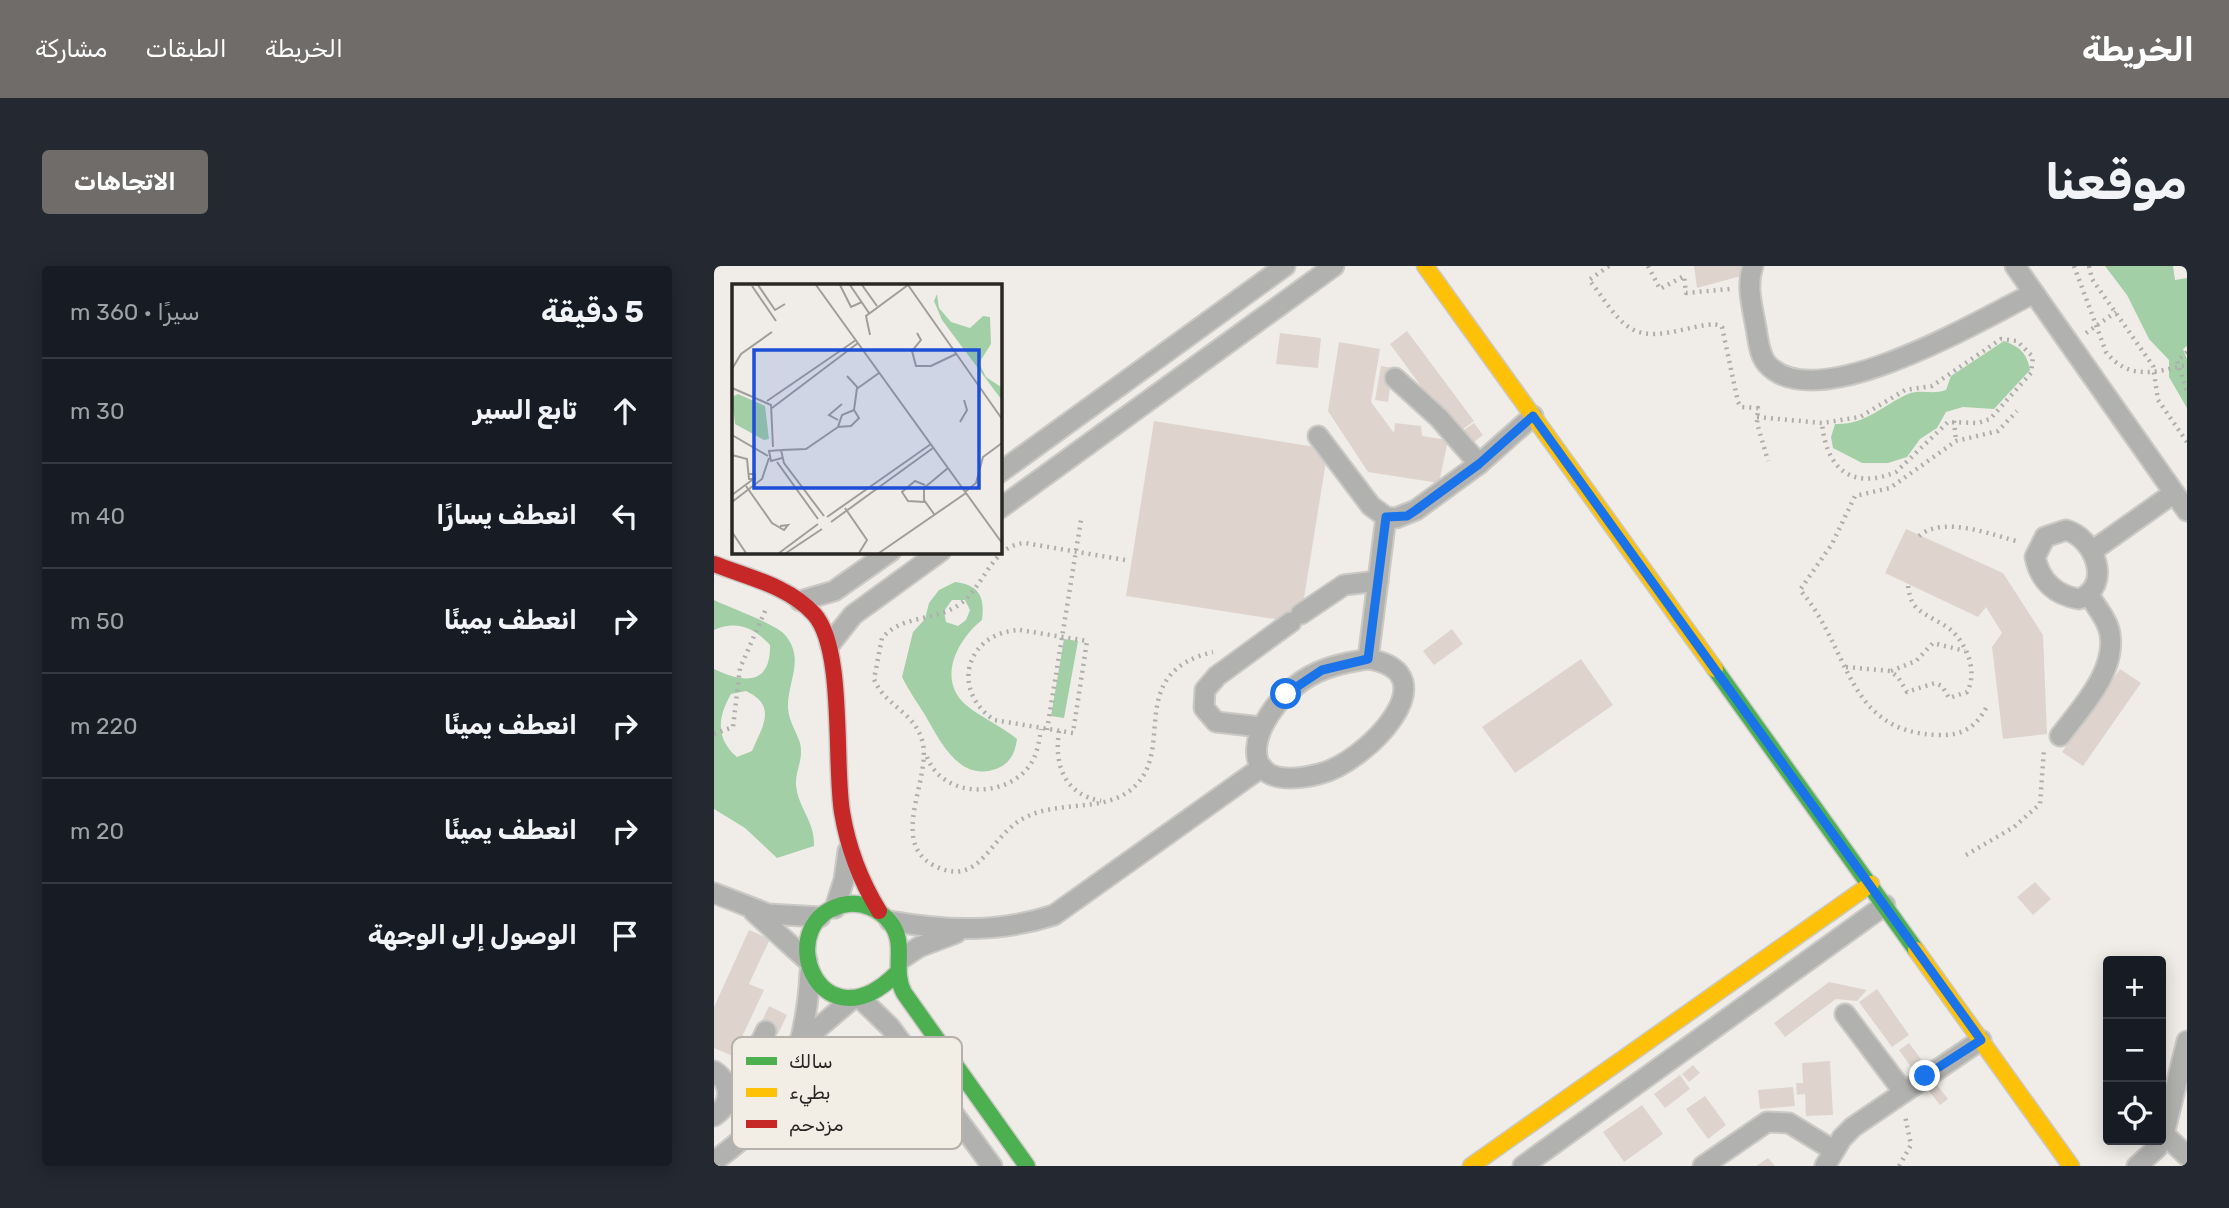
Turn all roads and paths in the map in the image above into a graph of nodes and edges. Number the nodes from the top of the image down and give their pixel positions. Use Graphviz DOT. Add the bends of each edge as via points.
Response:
graph roads {
  1 [pos="1285,266"];
  2 [pos="1425,266"];
  3 [pos="1609,266"];
  4 [pos="1648,266"];
  5 [pos="1753,266"];
  6 [pos="2015,266"];
  7 [pos="2074,266"];
  8 [pos="2089,266"];
  9 [pos="1331,267"];
  10 [pos="1749,287"];
  11 [pos="2034,293"];
  12 [pos="2116,312"];
  13 [pos="2096,326"];
  14 [pos="2070,344"];
  15 [pos="2187,352"];
  16 [pos="2187,365"];
  17 [pos="2178,367"];
  18 [pos="2155,372"];
  19 [pos="1395,378"];
  20 [pos="2187,392"];
  21 [pos="2017,411"];
  22 [pos="1533,416"];
  23 [pos="1757,417"];
  24 [pos="1954,421"];
  25 [pos="1822,423"];
  26 [pos="1318,436"];
  27 [pos="1955,441"];
  28 [pos="2187,442"];
  29 [pos="1768,461"];
  30 [pos="1479,464"];
  31 [pos="1001,472"];
  32 [pos="2174,493"];
  33 [pos="1001,508"];
  34 [pos="2187,512"];
  35 [pos="1386,517"];
  36 [pos="1081,520"];
  37 [pos="1919,536"];
  38 [pos="2038,546"];
  39 [pos="2092,551"];
  40 [pos="1076,552"];
  41 [pos="888,553"];
  42 [pos="938,553"];
  43 [pos="1125,560"];
  44 [pos="714,564"];
  45 [pos="1378,581"];
  46 [pos="1908,585"];
  47 [pos="834,591"];
  48 [pos="2089,595"];
  49 [pos="800,601"];
  50 [pos="853,615"];
  51 [pos="757,628"];
  52 [pos="1062,637"];
  53 [pos="830,644"];
  54 [pos="1966,651"];
  55 [pos="1249,653"];
  56 [pos="1368,659"];
  57 [pos="1846,667"];
  58 [pos="1890,671"];
  59 [pos="1986,708"];
  60 [pos="1261,727"];
  61 [pos="1041,729"];
  62 [pos="1047,730"];
  63 [pos="1059,731"];
  64 [pos="714,734"];
  65 [pos="2060,736"];
  66 [pos="925,752"];
  67 [pos="1262,767"];
  68 [pos="1109,802"];
  69 [pos="848,850"];
  70 [pos="1966,855"];
  71 [pos="1871,884"];
  72 [pos="714,893"];
  73 [pos="1885,905"];
  74 [pos="751,910"];
  75 [pos="827,913"];
  76 [pos="885,916"];
  77 [pos="964,931"];
  78 [pos="1793,937"];
  79 [pos="1810,961"];
  80 [pos="808,966"];
  81 [pos="899,967"];
  82 [pos="856,1000"];
  83 [pos="1845,1014"];
  84 [pos="766,1031"];
  85 [pos="763,1037"];
  86 [pos="802,1037"];
  87 [pos="808,1037"];
  88 [pos="897,1037"];
  89 [pos="933,1037"];
  90 [pos="1981,1040"];
  91 [pos="2187,1041"];
  92 [pos="714,1071"];
  93 [pos="1598,1075"];
  94 [pos="962,1076"];
  95 [pos="732,1090"];
  96 [pos="728,1094"];
  97 [pos="1897,1095"];
  98 [pos="1615,1100"];
  99 [pos="714,1116"];
  100 [pos="962,1125"];
  101 [pos="1529,1125"];
  102 [pos="2166,1126"];
  103 [pos="2166,1136"];
  104 [pos="2158,1145"];
  105 [pos="732,1146"];
  106 [pos="1547,1149"];
  107 [pos="2187,1156"];
  108 [pos="1829,1158"];
  109 [pos="714,1161"];
  110 [pos="992,1166"];
  111 [pos="1027,1166"];
  112 [pos="1471,1166"];
  113 [pos="1523,1166"];
  114 [pos="1703,1166"];
  115 [pos="1899,1166"];
  116 [pos="2071,1166"];
  117 [pos="2137,1166"];
  1 -- 31 [label="street"];
  2 -- 22 [label="street"];
  3 -- 23 [label="path" via="1589,280 1633,330 1659,336 1719,324 1738,402 1741,407 1758,408"];
  4 -- 10 [label="path" via="1660,289 1684,276 1686,293"];
  5 -- 10 [label="street"];
  6 -- 11 [label="street"];
  7 -- 13 [label="path"];
  8 -- 12 [label="path" via="2092,279"];
  9 -- 33 [label="street"];
  10 -- 11 [label="street" via="1761,355 1767,364 1785,376 1820,379 1892,364"];
  11 -- 14 [label="street"];
  12 -- 13 [label="path"];
  12 -- 18 [label="path"];
  13 -- 14 [label="path"];
  13 -- 18 [label="path" via="2115,363 2139,374"];
  14 -- 32 [label="street"];
  15 -- 17 [label="path"];
  16 -- 17 [label="path"];
  17 -- 18 [label="path"];
  17 -- 20 [label="path"];
  18 -- 28 [label="path" via="2158,400"];
  19 -- 30 [label="street" via="1439,418"];
  21 -- 27 [label="path" via="1998,431"];
  22 -- 30 [label="street"];
  22 -- 71 [label="street"];
  23 -- 25 [label="path"];
  23 -- 29 [label="path"];
  24 -- 25 [label="path" via="1944,425 1896,472 1870,478 1852,476 1836,466 1826,451"];
  24 -- 25 [label="path" via="1990,419 2031,373 2031,352 2012,339 2001,339 1932,386 1905,390 1860,417"];
  24 -- 27 [label="path"];
  26 -- 35 [label="street" via="1371,506"];
  27 -- 57 [label="path" via="1890,488 1855,496 1832,544 1800,590 1825,623"];
  30 -- 35 [label="street" via="1407,516"];
  32 -- 34 [label="street"];
  32 -- 39 [label="street"];
  35 -- 45 [label="street"];
  36 -- 40 [label="path"];
  37 -- 38 [label="path" via="1954,527"];
  38 -- 39 [label="street" via="2045,537 2066,530 2077,533"];
  38 -- 48 [label="street" via="2038,568 2050,586 2068,597"];
  39 -- 48 [label="street" via="2097,577"];
  40 -- 43 [label="path"];
  40 -- 52 [label="path"];
  40 -- 66 [label="path" via="1025,543 1010,546 963,603 940,615 902,622 882,638 874,679 885,698 915,724"];
  41 -- 47 [label="street"];
  42 -- 50 [label="street"];
  44 -- 49 [label="street"];
  45 -- 55 [label="street" via="1343,585"];
  45 -- 56 [label="street"];
  46 -- 54 [label="path" via="1916,608 1951,630"];
  47 -- 49 [label="street"];
  47 -- 50 [label="street" via="836,604"];
  48 -- 65 [label="street" via="2110,633 2108,656 2094,690"];
  49 -- 53 [label="street" via="818,620"];
  50 -- 53 [label="street"];
  51 -- 64 [label="path" via="740,668 733,727"];
  52 -- 61 [label="path" via="1020,630 997,634 978,648 968,670 971,694 984,713 1005,723"];
  52 -- 62 [label="path"];
  52 -- 63 [label="path" via="1087,641 1073,733"];
  53 -- 69 [label="street"];
  54 -- 58 [label="path" via="1933,643 1916,662"];
  54 -- 58 [label="path" via="1971,685 1952,698 1939,683 1907,692"];
  55 -- 60 [label="street" via="1210,681 1204,708 1216,722"];
  55 -- 68 [label="path" via="1219,650 1174,674 1155,706 1153,752 1147,769 1138,783"];
  56 -- 60 [label="street" via="1341,663 1303,681 1272,709"];
  56 -- 67 [label="street" via="1394,670 1403,696 1385,731 1367,750 1322,774 1296,779 1271,775"];
  57 -- 58 [label="path"];
  57 -- 59 [label="path" via="1867,707 1919,733 1959,734 1971,728"];
  60 -- 67 [label="street" via="1255,754"];
  61 -- 62 [label="path"];
  61 -- 66 [label="path" via="1027,768 1012,782 992,789 951,783 929,764"];
  62 -- 63 [label="path"];
  63 -- 68 [label="path" via="1062,775 1077,791"];
  65 -- 70 [label="path" via="2044,750 2040,804 2014,827"];
  66 -- 68 [label="path" via="913,834 928,862 947,870 978,864 1009,829 1035,812"];
  67 -- 77 [label="street" via="1054,915 1025,925"];
  69 -- 75 [label="street" via="844,880"];
  69 -- 76 [label="street" via="860,882"];
  71 -- 73 [label="street"];
  71 -- 78 [label="street"];
  72 -- 74 [label="street"];
  73 -- 79 [label="street"];
  73 -- 90 [label="street"];
  74 -- 75 [label="street" via="785,918"];
  74 -- 80 [label="street"];
  75 -- 76 [label="street" via="849,904 865,905"];
  75 -- 80 [label="street" via="811,930 806,945"];
  76 -- 77 [label="street"];
  76 -- 81 [label="street" via="898,932"];
  77 -- 81 [label="street" via="941,937"];
  78 -- 79 [label="street" via="1808,949"];
  78 -- 93 [label="street"];
  79 -- 98 [label="street"];
  80 -- 82 [label="street" via="826,992"];
  80 -- 86 [label="street"];
  81 -- 82 [label="street" via="882,991"];
  81 -- 89 [label="street" via="911,1006"];
  82 -- 87 [label="street"];
  82 -- 88 [label="street"];
  83 -- 97 [label="street"];
  84 -- 85 [label="street"];
  90 -- 97 [label="street"];
  90 -- 116 [label="street"];
  91 -- 102 [label="street"];
  92 -- 96 [label="street" via="723,1077"];
  93 -- 98 [label="street" via="1603,1095"];
  93 -- 101 [label="street"];
  94 -- 111 [label="street"];
  95 -- 96 [label="street"];
  96 -- 99 [label="street" via="722,1110"];
  97 -- 108 [label="street" via="1853,1127"];
  97 -- 115 [label="path" via="1912,1134 1909,1154"];
  98 -- 106 [label="street"];
  100 -- 110 [label="street"];
  101 -- 106 [label="street" via="1546,1135"];
  101 -- 112 [label="street"];
  103 -- 107 [label="street"];
  104 -- 117 [label="street"];
  105 -- 109 [label="street"];
  106 -- 113 [label="street"];
  108 -- 114 [label="street" via="1789,1123 1767,1122"];
}
